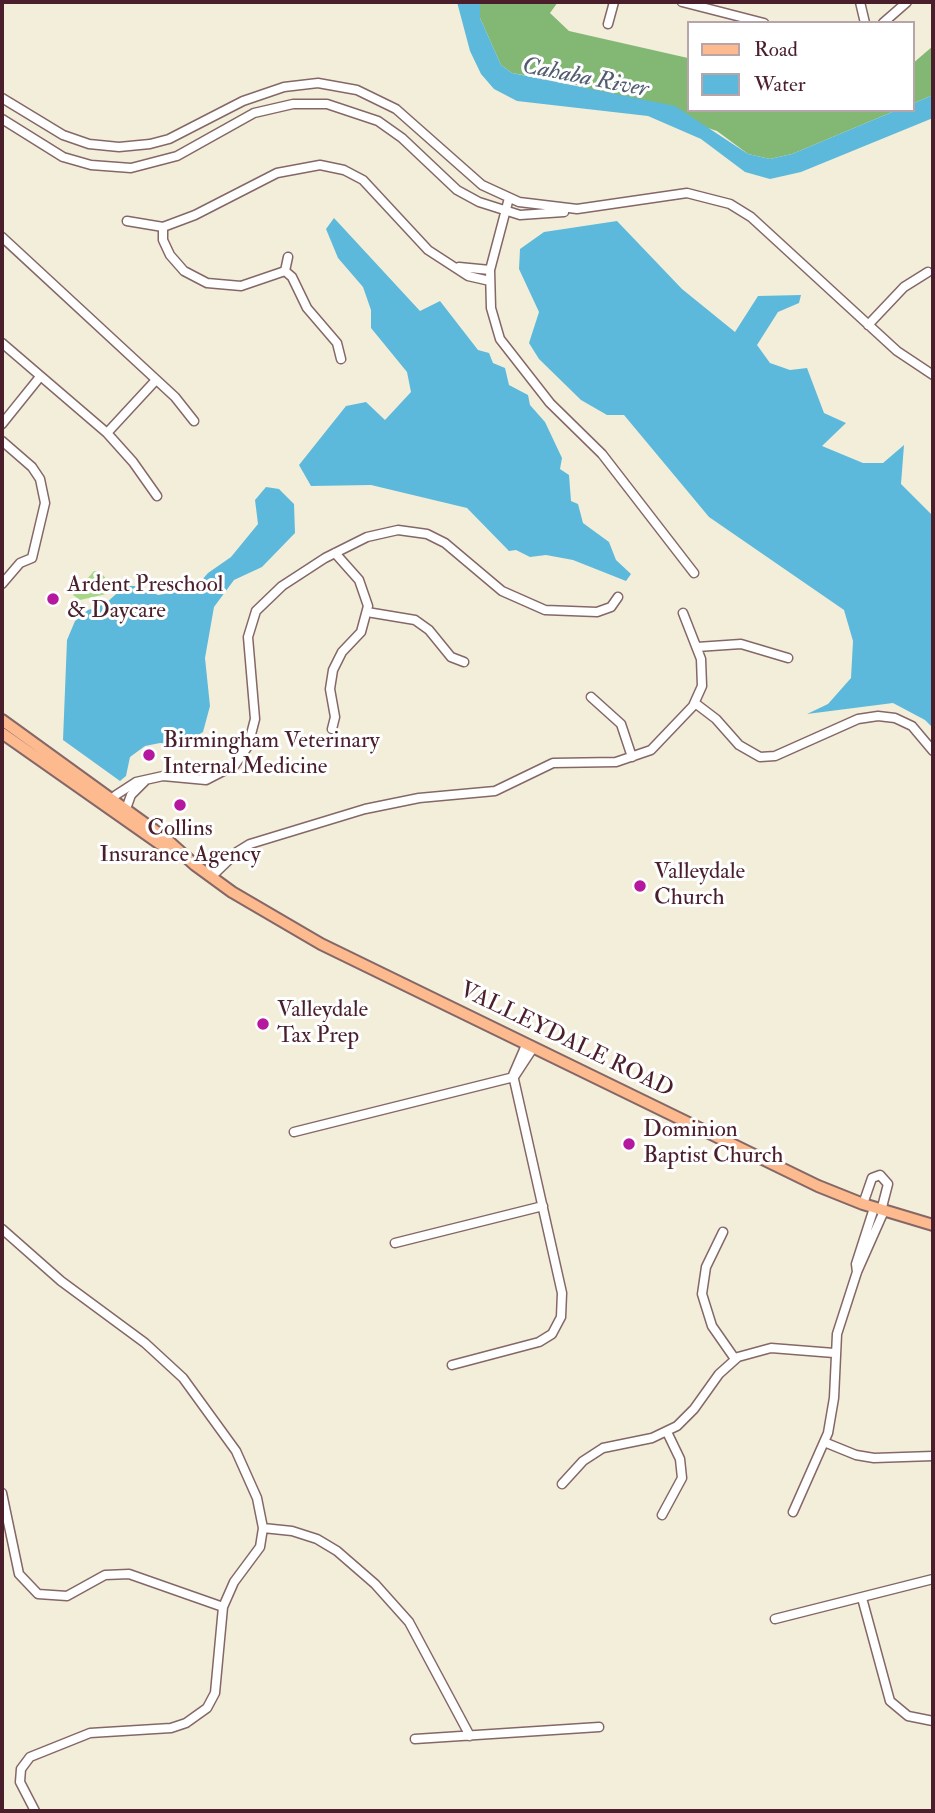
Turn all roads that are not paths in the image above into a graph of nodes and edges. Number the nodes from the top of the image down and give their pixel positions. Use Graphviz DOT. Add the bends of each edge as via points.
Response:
graph roads {
  1 [pos="614,2"];
  2 [pos="682,2"];
  3 [pos="860,2"];
  4 [pos="907,2"];
  5 [pos="756,21"];
  6 [pos="864,21"];
  7 [pos="885,21"];
  8 [pos="608,24"];
  9 [pos="2,98"];
  10 [pos="2,119"];
  11 [pos="509,198"];
  12 [pos="574,209"];
  13 [pos="506,211"];
  14 [pos="127,221"];
  15 [pos="163,227"];
  16 [pos="2,237"];
  17 [pos="288,257"];
  18 [pos="459,267"];
  19 [pos="490,270"];
  20 [pos="285,271"];
  21 [pos="928,272"];
  22 [pos="490,281"];
  23 [pos="868,326"];
  24 [pos="2,343"];
  25 [pos="341,359"];
  26 [pos="933,375"];
  27 [pos="39,377"];
  28 [pos="156,380"];
  29 [pos="194,421"];
  30 [pos="2,424"];
  31 [pos="107,433"];
  32 [pos="2,441"];
  33 [pos="157,496"];
  34 [pos="335,553"];
  35 [pos="694,573"];
  36 [pos="2,584"];
  37 [pos="618,597"];
  38 [pos="367,612"];
  39 [pos="683,613"];
  40 [pos="698,647"];
  41 [pos="788,658"];
  42 [pos="464,662"];
  43 [pos="591,697"];
  44 [pos="695,703"];
  45 [pos="2,720"];
  46 [pos="332,729"];
  47 [pos="2,733"];
  48 [pos="933,751"];
  49 [pos="632,757"];
  50 [pos="146,780"];
  51 [pos="112,799"];
  52 [pos="120,811"];
  53 [pos="211,877"];
  54 [pos="529,1047"];
  55 [pos="514,1077"];
  56 [pos="294,1132"];
  57 [pos="543,1206"];
  58 [pos="876,1209"];
  59 [pos="933,1225"];
  60 [pos="2,1229"];
  61 [pos="723,1232"];
  62 [pos="395,1243"];
  63 [pos="834,1353"];
  64 [pos="735,1359"];
  65 [pos="452,1365"];
  66 [pos="667,1432"];
  67 [pos="824,1441"];
  68 [pos="933,1456"];
  69 [pos="562,1484"];
  70 [pos="2,1493"];
  71 [pos="793,1512"];
  72 [pos="662,1515"];
  73 [pos="263,1528"];
  74 [pos="933,1579"];
  75 [pos="862,1598"];
  76 [pos="223,1607"];
  77 [pos="775,1619"];
  78 [pos="933,1721"];
  79 [pos="599,1727"];
  80 [pos="470,1736"];
  81 [pos="415,1739"];
  82 [pos="35,1811"];
  1 -- 8 [label="street"];
  2 -- 5 [label="street"];
  3 -- 6 [label="street"];
  4 -- 7 [label="street"];
  9 -- 11 [label="street" via="77,141 136,146 169,139 275,89 336,85 366,93 396,109 482,185"];
  10 -- 13 [label="street" via="63,157 131,168 177,156 254,113 293,104 339,106 394,132 464,195"];
  11 -- 12 [label="street"];
  11 -- 13 [label="street"];
  12 -- 13 [label="street" via="532,216"];
  12 -- 23 [label="street" via="687,193 730,204 751,217"];
  13 -- 19 [label="street"];
  14 -- 15 [label="street"];
  15 -- 18 [label="street" via="277,173 320,165 344,170 372,186 423,246"];
  15 -- 20 [label="street" via="170,255 184,271 207,283 241,286"];
  16 -- 28 [label="street"];
  17 -- 20 [label="street"];
  18 -- 19 [label="street"];
  18 -- 22 [label="street" via="468,276"];
  19 -- 22 [label="street"];
  20 -- 25 [label="street" via="307,308 337,343"];
  21 -- 23 [label="street" via="914,278"];
  22 -- 35 [label="street" via="492,318 505,348 607,461"];
  23 -- 26 [label="street"];
  24 -- 27 [label="street"];
  27 -- 30 [label="street"];
  27 -- 31 [label="street"];
  28 -- 29 [label="street"];
  28 -- 31 [label="street"];
  31 -- 33 [label="street"];
  32 -- 36 [label="street" via="32,467 45,503 32,558 20,563"];
  34 -- 37 [label="street" via="382,532 415,531 445,544 502,591 545,610 597,612 611,607"];
  34 -- 38 [label="street" via="359,580"];
  34 -- 50 [label="street" via="268,596 252,620 248,646 256,715 240,760 211,779 163,776"];
  38 -- 42 [label="street" via="415,620 451,657"];
  38 -- 46 [label="street" via="361,632 333,670"];
  39 -- 40 [label="street"];
  40 -- 41 [label="street" via="741,644"];
  40 -- 44 [label="street" via="703,677"];
  43 -- 49 [label="street" via="621,724"];
  44 -- 48 [label="street" via="739,745 760,757 775,756 858,719 878,716 909,724"];
  44 -- 49 [label="street" via="658,744"];
  45 -- 51 [label="main road, VALLEYDALE ROAD"];
  47 -- 52 [label="main road, VALLEYDALE ROAD"];
  49 -- 53 [label="street" via="616,762 562,762 495,791 365,809 250,844"];
  50 -- 51 [label="street" via="127,785"];
  50 -- 52 [label="street"];
  51 -- 52 [label="main road, VALLEYDALE ROAD"];
  52 -- 53 [label="main road, VALLEYDALE ROAD" via="181,850"];
  53 -- 54 [label="main road, VALLEYDALE ROAD" via="344,956"];
  54 -- 55 [label="street" via="513,1070"];
  54 -- 58 [label="main road, VALLEYDALE ROAD" via="818,1186"];
  55 -- 56 [label="street"];
  55 -- 57 [label="street"];
  57 -- 62 [label="street"];
  57 -- 65 [label="street" via="563,1299 556,1329 539,1342"];
  58 -- 59 [label="main road, VALLEYDALE ROAD"];
  58 -- 63 [label="street"];
  60 -- 73 [label="street" via="183,1378 236,1451 257,1498"];
  61 -- 64 [label="street" via="706,1267 702,1294 712,1326"];
  63 -- 64 [label="street" via="772,1348"];
  63 -- 67 [label="street" via="834,1398"];
  64 -- 66 [label="street" via="687,1416"];
  66 -- 69 [label="street" via="603,1448"];
  66 -- 72 [label="street" via="680,1459 682,1478"];
  67 -- 68 [label="street" via="874,1458"];
  67 -- 71 [label="street"];
  70 -- 76 [label="street" via="19,1574 38,1594 67,1596 105,1575 129,1574"];
  73 -- 76 [label="street" via="260,1547 234,1582"];
  73 -- 80 [label="street" via="317,1539 375,1584 409,1622"];
  74 -- 75 [label="street"];
  75 -- 77 [label="street"];
  75 -- 78 [label="street" via="890,1701 908,1716"];
  76 -- 82 [label="street" via="215,1693 207,1708 171,1728 90,1733 30,1757 21,1769 20,1782"];
  79 -- 80 [label="street"];
  80 -- 81 [label="street"];
}
